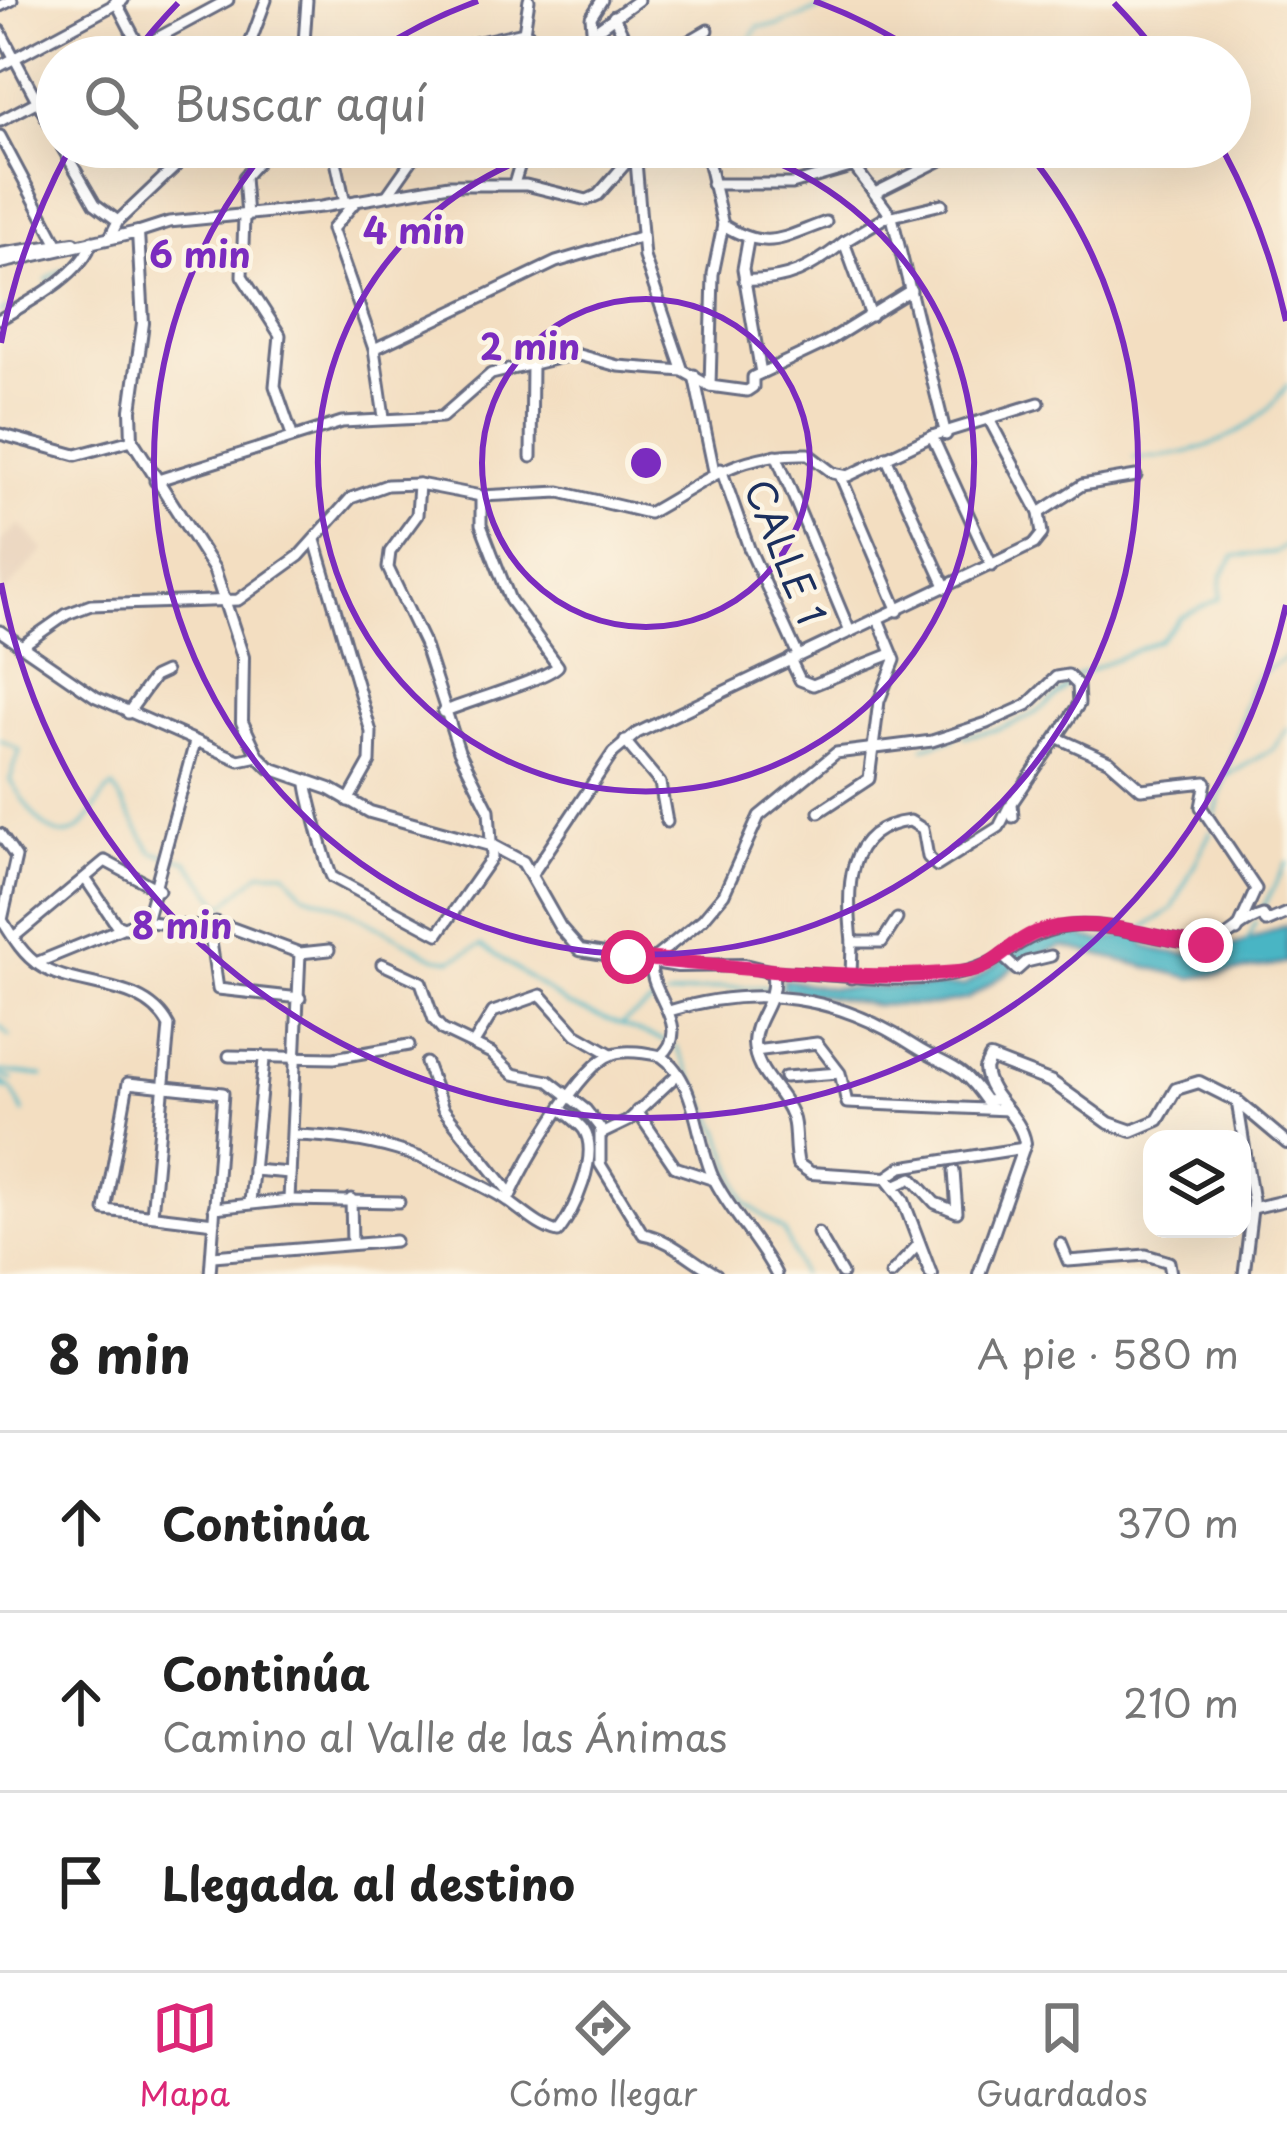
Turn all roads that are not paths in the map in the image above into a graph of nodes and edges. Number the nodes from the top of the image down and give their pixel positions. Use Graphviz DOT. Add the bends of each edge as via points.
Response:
graph roads {
  1 [pos="228,0"];
  2 [pos="266,0"];
  3 [pos="307,0"];
  4 [pos="529,0"];
  5 [pos="602,0"];
  6 [pos="638,0"];
  7 [pos="118,1"];
  8 [pos="213,3"];
  9 [pos="614,16"];
  10 [pos="592,29"];
  11 [pos="708,30"];
  12 [pos="0,31"];
  13 [pos="524,32"];
  14 [pos="56,36"];
  15 [pos="134,36"];
  16 [pos="162,36"];
  17 [pos="253,36"];
  18 [pos="304,36"];
  19 [pos="506,36"];
  20 [pos="531,36"];
  21 [pos="584,36"];
  22 [pos="623,36"];
  23 [pos="698,36"];
  24 [pos="36,47"];
  25 [pos="15,59"];
  26 [pos="0,67"];
  27 [pos="36,97"];
  28 [pos="36,102"];
  29 [pos="0,121"];
  30 [pos="0,136"];
  31 [pos="74,168"];
  32 [pos="174,168"];
  33 [pos="252,168"];
  34 [pos="340,168"];
  35 [pos="406,168"];
  36 [pos="519,168"];
  37 [pos="620,168"];
  38 [pos="637,168"];
  39 [pos="709,168"];
  40 [pos="847,168"];
  41 [pos="856,168"];
  42 [pos="925,168"];
  43 [pos="514,184"];
  44 [pos="712,184"];
  45 [pos="877,192"];
  46 [pos="388,194"];
  47 [pos="350,202"];
  48 [pos="942,205"];
  49 [pos="245,216"];
  50 [pos="892,217"];
  51 [pos="118,221"];
  52 [pos="826,222"];
  53 [pos="723,225"];
  54 [pos="138,232"];
  55 [pos="110,237"];
  56 [pos="640,237"];
  57 [pos="748,241"];
  58 [pos="86,242"];
  59 [pos="844,242"];
  60 [pos="58,247"];
  61 [pos="3,255"];
  62 [pos="744,280"];
  63 [pos="911,290"];
  64 [pos="871,316"];
  65 [pos="0,319"];
  66 [pos="374,350"];
  67 [pos="532,362"];
  68 [pos="688,373"];
  69 [pos="761,373"];
  70 [pos="710,386"];
  71 [pos="1039,404"];
  72 [pos="384,417"];
  73 [pos="990,421"];
  74 [pos="0,434"];
  75 [pos="292,434"];
  76 [pos="946,435"];
  77 [pos="932,436"];
  78 [pos="132,440"];
  79 [pos="776,454"];
  80 [pos="531,457"];
  81 [pos="886,457"];
  82 [pos="717,470"];
  83 [pos="840,475"];
  84 [pos="1136,476"];
  85 [pos="155,482"];
  86 [pos="418,484"];
  87 [pos="481,496"];
  88 [pos="1039,513"];
  89 [pos="314,540"];
  90 [pos="992,566"];
  91 [pos="946,588"];
  92 [pos="226,602"];
  93 [pos="898,611"];
  94 [pos="878,620"];
  95 [pos="0,631"];
  96 [pos="850,632"];
  97 [pos="20,646"];
  98 [pos="891,654"];
  99 [pos="794,657"];
  100 [pos="166,673"];
  101 [pos="128,712"];
  102 [pos="443,712"];
  103 [pos="1058,737"];
  104 [pos="625,741"];
  105 [pos="195,742"];
  106 [pos="875,744"];
  107 [pos="258,756"];
  108 [pos="307,783"];
  109 [pos="348,801"];
  110 [pos="1012,802"];
  111 [pos="819,812"];
  112 [pos="1013,817"];
  113 [pos="667,822"];
  114 [pos="0,834"];
  115 [pos="493,846"];
  116 [pos="533,873"];
  117 [pos="87,880"];
  118 [pos="159,890"];
  119 [pos="1287,914"];
  120 [pos="897,919"];
  121 [pos="146,920"];
  122 [pos="126,928"];
  123 [pos="209,928"];
  124 [pos="1237,931"];
  125 [pos="15,936"];
  126 [pos="852,942"];
  127 [pos="329,950"];
  128 [pos="300,953"];
  129 [pos="1052,956"];
  130 [pos="1004,957"];
  131 [pos="652,959"];
  132 [pos="36,963"];
  133 [pos="382,964"];
  134 [pos="851,978"];
  135 [pos="773,983"];
  136 [pos="300,998"];
  137 [pos="667,1008"];
  138 [pos="474,1043"];
  139 [pos="409,1045"];
  140 [pos="668,1048"];
  141 [pos="754,1051"];
  142 [pos="611,1054"];
  143 [pos="229,1056"];
  144 [pos="296,1059"];
  145 [pos="265,1060"];
  146 [pos="426,1063"];
  147 [pos="840,1073"];
  148 [pos="678,1074"];
  149 [pos="785,1077"];
  150 [pos="166,1087"];
  151 [pos="571,1096"];
  152 [pos="997,1100"];
  153 [pos="1237,1101"];
  154 [pos="562,1110"];
  155 [pos="1008,1110"];
  156 [pos="637,1111"];
  157 [pos="601,1134"];
  158 [pos="293,1135"];
  159 [pos="1287,1143"];
  160 [pos="1024,1148"];
  161 [pos="253,1170"];
  162 [pos="954,1171"];
  163 [pos="290,1173"];
  164 [pos="714,1180"];
  165 [pos="890,1182"];
  166 [pos="509,1197"];
  167 [pos="350,1199"];
  168 [pos="289,1200"];
  169 [pos="1287,1200"];
  170 [pos="250,1202"];
  171 [pos="399,1202"];
  172 [pos="214,1208"];
  173 [pos="1253,1208"];
  174 [pos="152,1215"];
  175 [pos="214,1223"];
  176 [pos="818,1233"];
  177 [pos="395,1241"];
  178 [pos="352,1244"];
  179 [pos="1061,1244"];
  180 [pos="917,1246"];
  181 [pos="1229,1248"];
  182 [pos="1246,1253"];
  183 [pos="213,1256"];
  184 [pos="1079,1260"];
  185 [pos="210,1274"];
  186 [pos="716,1274"];
  187 [pos="776,1274"];
  188 [pos="842,1274"];
  189 [pos="891,1274"];
  190 [pos="931,1274"];
  191 [pos="979,1274"];
  192 [pos="1078,1274"];
  193 [pos="1171,1274"];
  194 [pos="1244,1274"];
  1 -- 8 [label="street"];
  2 -- 17 [label="street"];
  3 -- 18 [label="street"];
  4 -- 13 [label="street"];
  5 -- 10 [label="street"];
  6 -- 9 [label="street"];
  7 -- 14 [label="street"];
  7 -- 15 [label="street"];
  8 -- 16 [label="street"];
  9 -- 10 [label="street"];
  9 -- 22 [label="street"];
  10 -- 21 [label="street"];
  11 -- 23 [label="street"];
  12 -- 25 [label="street"];
  13 -- 19 [label="street"];
  13 -- 20 [label="street"];
  24 -- 25 [label="street"];
  25 -- 26 [label="street"];
  25 -- 27 [label="street"];
  28 -- 29 [label="street"];
  30 -- 60 [label="street"];
  31 -- 51 [label="street" via="94,204"];
  32 -- 51 [label="street"];
  33 -- 49 [label="street" via="244,177"];
  34 -- 47 [label="street"];
  35 -- 46 [label="street"];
  36 -- 43 [label="street"];
  37 -- 43 [label="street" via="586,200"];
  38 -- 56 [label="street, CALLE 1"];
  39 -- 44 [label="street"];
  40 -- 44 [label="street" via="792,184"];
  41 -- 45 [label="street"];
  42 -- 45 [label="street"];
  43 -- 46 [label="street"];
  44 -- 53 [label="street"];
  45 -- 50 [label="street"];
  46 -- 47 [label="street"];
  47 -- 49 [label="street"];
  47 -- 66 [label="street" via="332,223"];
  48 -- 50 [label="street"];
  49 -- 54 [label="street"];
  49 -- 75 [label="street" via="242,276 280,335 275,386"];
  50 -- 59 [label="street"];
  50 -- 63 [label="street"];
  51 -- 55 [label="street"];
  52 -- 57 [label="street" via="768,243"];
  53 -- 57 [label="street"];
  53 -- 70 [label="street" via="712,274"];
  54 -- 55 [label="main road"];
  54 -- 78 [label="main road" via="143,323"];
  55 -- 58 [label="main road"];
  56 -- 66 [label="street" via="556,262"];
  56 -- 68 [label="street, CALLE 1"];
  57 -- 62 [label="street"];
  58 -- 60 [label="main road"];
  58 -- 65 [label="street" via="88,253 61,278"];
  59 -- 62 [label="street" via="808,270"];
  59 -- 64 [label="street"];
  60 -- 61 [label="main road"];
  62 -- 69 [label="street"];
  63 -- 64 [label="street"];
  63 -- 76 [label="street"];
  64 -- 69 [label="street"];
  66 -- 72 [label="street"];
  67 -- 68 [label="street" via="575,354"];
  67 -- 72 [label="street" via="481,379 442,417"];
  67 -- 80 [label="street"];
  68 -- 70 [label="street"];
  68 -- 82 [label="street, CALLE 1"];
  69 -- 70 [label="street" via="747,391"];
  71 -- 73 [label="street"];
  72 -- 75 [label="street"];
  73 -- 76 [label="street"];
  73 -- 88 [label="street"];
  74 -- 78 [label="street" via="76,455"];
  75 -- 85 [label="street"];
  76 -- 77 [label="street"];
  77 -- 81 [label="street"];
  77 -- 90 [label="street"];
  78 -- 85 [label="main road"];
  79 -- 82 [label="street"];
  79 -- 83 [label="street" via="808,454"];
  79 -- 96 [label="street"];
  81 -- 83 [label="street"];
  81 -- 91 [label="street"];
  82 -- 87 [label="street" via="640,514 560,492"];
  82 -- 99 [label="street, CALLE 1"];
  83 -- 93 [label="street"];
  84 -- 88 [label="street" via="1082,485"];
  85 -- 92 [label="main road" via="200,543"];
  86 -- 87 [label="street"];
  86 -- 89 [label="street" via="387,484 351,498"];
  86 -- 102 [label="street" via="417,515 388,568 424,643"];
  87 -- 102 [label="street" via="481,525 510,600 557,666"];
  88 -- 90 [label="street" via="1042,534 1034,544"];
  89 -- 92 [label="street" via="272,579"];
  89 -- 109 [label="street" via="371,732 370,762"];
  90 -- 91 [label="street"];
  91 -- 93 [label="street"];
  92 -- 97 [label="street" via="91,605"];
  92 -- 107 [label="main road" via="243,657 242,722"];
  93 -- 94 [label="street"];
  94 -- 96 [label="street"];
  94 -- 98 [label="street"];
  95 -- 97 [label="street"];
  96 -- 99 [label="street"];
  97 -- 101 [label="street"];
  98 -- 99 [label="street" via="813,685 800,680"];
  98 -- 106 [label="street"];
  99 -- 104 [label="street"];
  100 -- 101 [label="street"];
  101 -- 105 [label="street"];
  102 -- 115 [label="street" via="489,810"];
  103 -- 106 [label="street" via="1080,699 1073,678 1061,674 1027,705 987,724 932,741"];
  103 -- 110 [label="street"];
  103 -- 124 [label="street" via="1109,761 1142,789 1206,782 1201,807 1256,889"];
  104 -- 113 [label="street" via="660,783"];
  104 -- 116 [label="street"];
  105 -- 107 [label="street" via="239,760"];
  105 -- 118 [label="street"];
  106 -- 111 [label="street" via="865,785"];
  106 -- 131 [label="street" via="836,753 773,801 747,835 724,894"];
  107 -- 108 [label="main road"];
  108 -- 109 [label="main road"];
  108 -- 115 [label="street" via="332,877 438,934"];
  109 -- 115 [label="main road"];
  110 -- 112 [label="street"];
  110 -- 126 [label="street" via="999,826 937,866 916,824 904,820 871,836 848,877"];
  114 -- 125 [label="street" via="16,857 2,920"];
  115 -- 116 [label="main road"];
  116 -- 131 [label="main road" via="580,950"];
  117 -- 118 [label="street" via="107,860"];
  117 -- 122 [label="street"];
  117 -- 125 [label="street"];
  118 -- 121 [label="street"];
  119 -- 124 [label="street" via="1246,920"];
  120 -- 126 [label="street" via="881,942"];
  121 -- 122 [label="street"];
  121 -- 123 [label="street"];
  122 -- 132 [label="street"];
  123 -- 128 [label="street" via="216,922"];
  123 -- 136 [label="street" via="218,989"];
  124 -- 130 [label="street" via="1206,945 1084,923 1029,935"];
  125 -- 132 [label="street"];
  126 -- 134 [label="street"];
  127 -- 128 [label="street"];
  128 -- 136 [label="street"];
  129 -- 130 [label="street" via="1017,970"];
  130 -- 134 [label="street" via="971,972"];
  131 -- 135 [label="main road"];
  131 -- 137 [label="street"];
  132 -- 150 [label="street" via="109,985 165,1018"];
  133 -- 138 [label="street" via="421,982 434,1020"];
  134 -- 135 [label="street"];
  135 -- 137 [label="street"];
  135 -- 141 [label="main road"];
  135 -- 152 [label="street" via="898,1034 961,1069 986,1101"];
  136 -- 144 [label="street"];
  137 -- 140 [label="street"];
  138 -- 142 [label="street" via="493,1012 541,995 576,1034"];
  138 -- 151 [label="street" via="513,1074 549,1081"];
  139 -- 144 [label="street"];
  140 -- 142 [label="street"];
  140 -- 148 [label="street"];
  141 -- 147 [label="street" via="812,1042"];
  141 -- 165 [label="main road" via="791,1111 802,1168"];
  142 -- 151 [label="street"];
  143 -- 145 [label="street"];
  144 -- 145 [label="street"];
  144 -- 158 [label="street"];
  145 -- 161 [label="street"];
  146 -- 166 [label="street" via="443,1109"];
  147 -- 149 [label="street"];
  147 -- 155 [label="street" via="842,1097 854,1105"];
  148 -- 156 [label="street"];
  148 -- 164 [label="street"];
  150 -- 172 [label="street" via="223,1093"];
  150 -- 174 [label="street"];
  150 -- 174 [label="street" via="125,1088 105,1203 110,1213"];
  151 -- 154 [label="street"];
  151 -- 157 [label="street"];
  152 -- 153 [label="main road" via="984,1076 996,1057 1132,1131 1154,1124 1184,1083"];
  152 -- 155 [label="main road"];
  153 -- 159 [label="main road"];
  153 -- 173 [label="street"];
  154 -- 166 [label="street"];
  154 -- 166 [label="street" via="588,1141 562,1229 551,1232"];
  155 -- 160 [label="main road"];
  156 -- 157 [label="street"];
  156 -- 164 [label="street" via="675,1167"];
  157 -- 186 [label="street" via="600,1164 643,1234"];
  158 -- 163 [label="street"];
  158 -- 166 [label="street" via="372,1139"];
  160 -- 165 [label="street" via="916,1164"];
  160 -- 191 [label="main road"];
  161 -- 163 [label="street"];
  161 -- 170 [label="street"];
  162 -- 165 [label="street" via="957,1212 935,1203 912,1178"];
  163 -- 168 [label="street"];
  164 -- 187 [label="street"];
  165 -- 180 [label="main road"];
  167 -- 168 [label="street"];
  167 -- 171 [label="street"];
  167 -- 178 [label="street"];
  168 -- 170 [label="street"];
  169 -- 173 [label="street"];
  170 -- 172 [label="street"];
  172 -- 175 [label="street"];
  173 -- 182 [label="street"];
  174 -- 175 [label="street"];
  175 -- 183 [label="street"];
  176 -- 188 [label="street"];
  177 -- 178 [label="street"];
  178 -- 183 [label="street"];
  179 -- 184 [label="street" via="1066,1260"];
  180 -- 189 [label="street"];
  180 -- 190 [label="main road"];
  181 -- 182 [label="street"];
  182 -- 194 [label="street"];
  183 -- 185 [label="street"];
  184 -- 192 [label="street"];
  184 -- 193 [label="street" via="1149,1256 1169,1262"];
}
